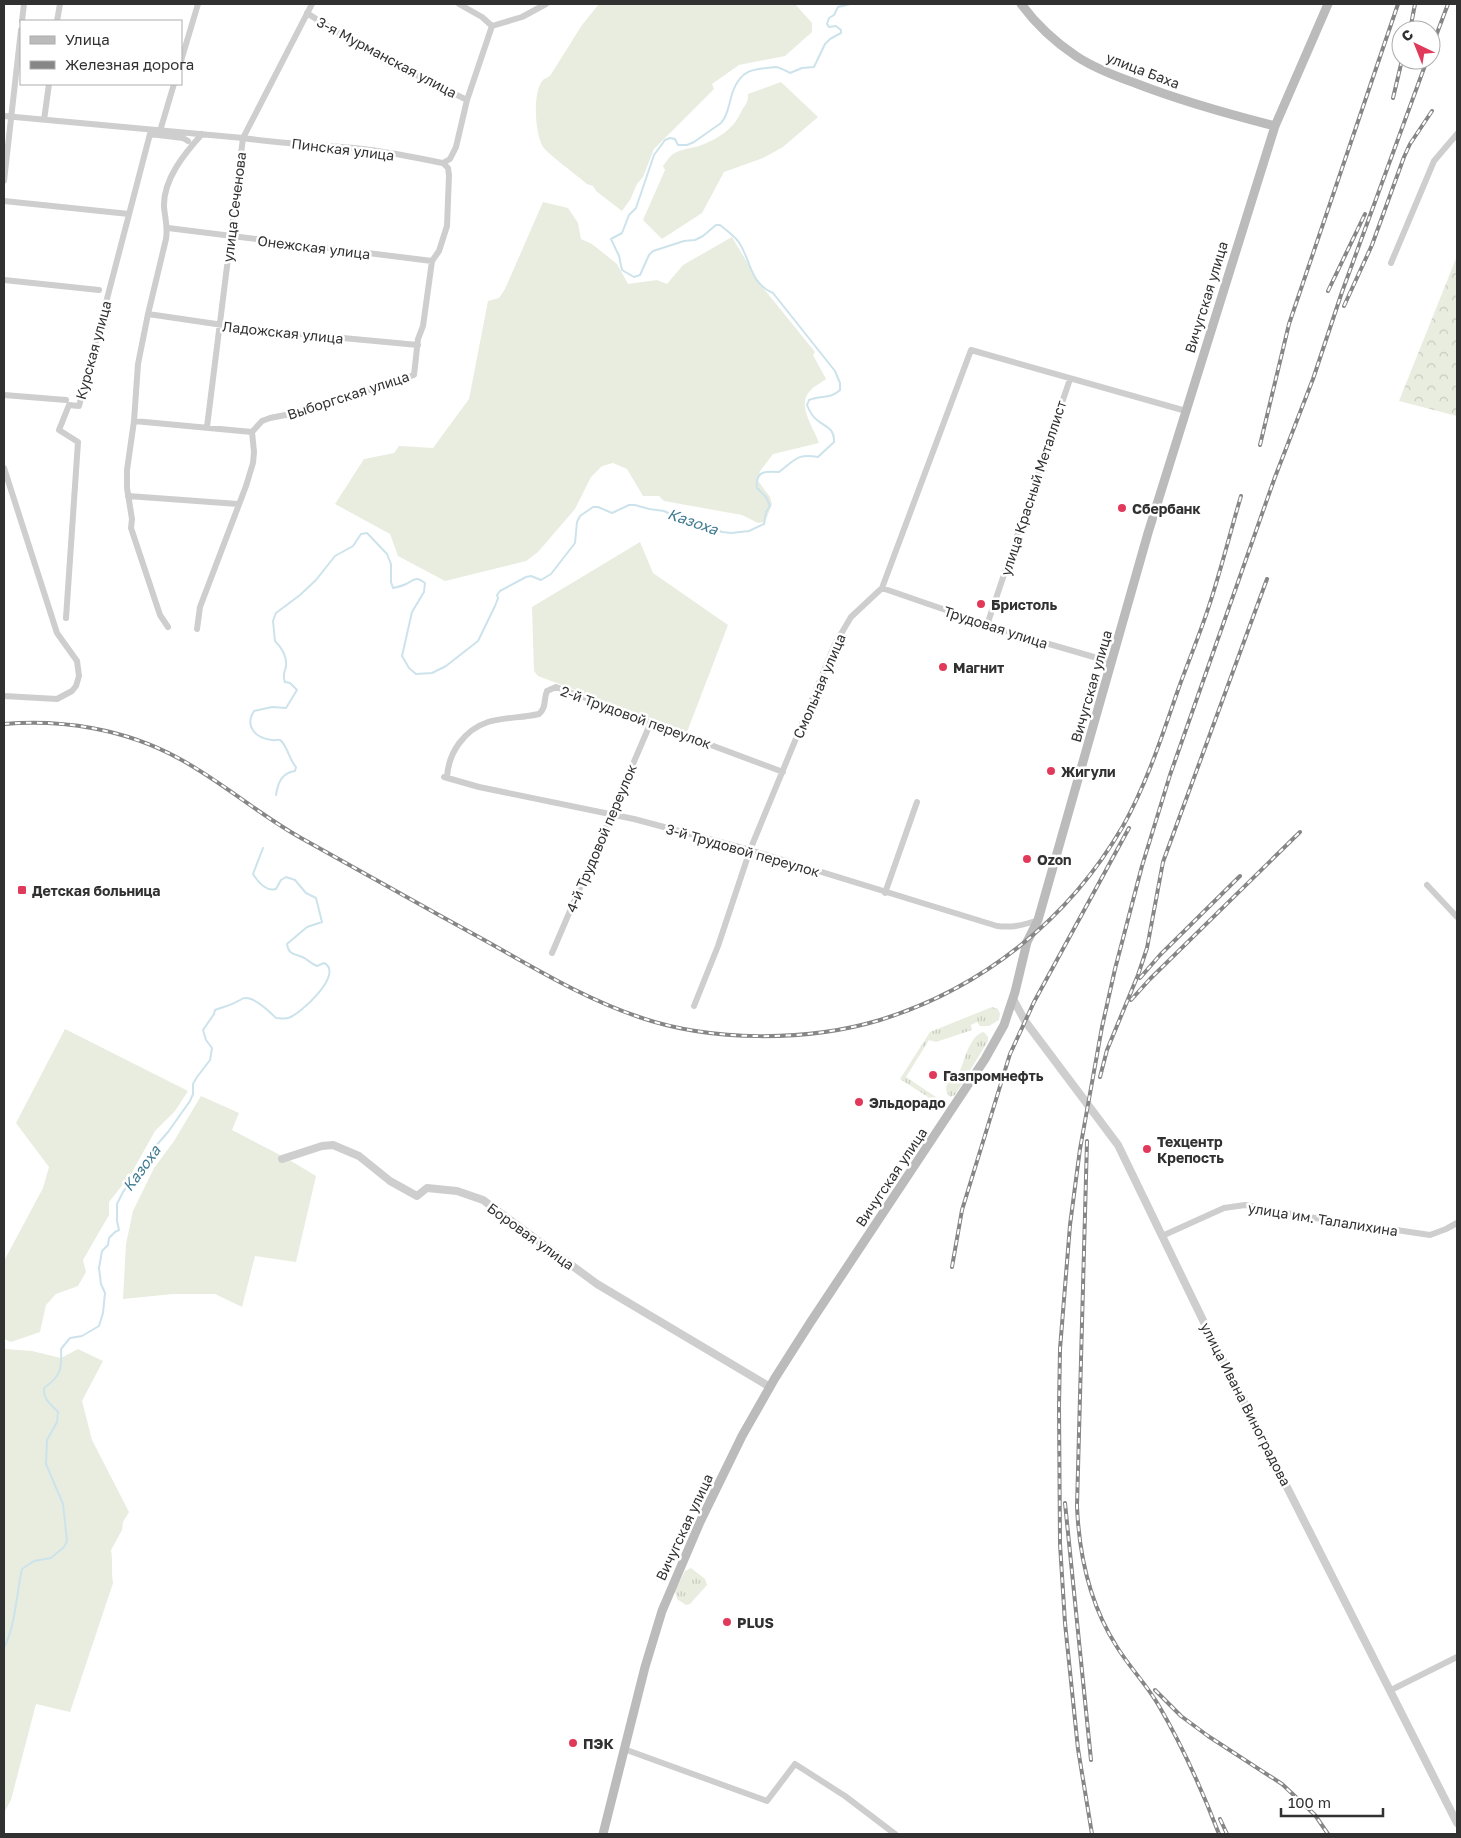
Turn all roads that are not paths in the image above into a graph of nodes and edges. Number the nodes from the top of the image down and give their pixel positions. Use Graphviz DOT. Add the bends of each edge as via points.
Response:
graph roads {
  1 [pos="24,4"];
  2 [pos="60,4"];
  3 [pos="198,4"];
  4 [pos="312,4"];
  5 [pos="458,4"];
  6 [pos="546,4"];
  7 [pos="1021,4"];
  8 [pos="1328,4"];
  9 [pos="307,13"];
  10 [pos="22,20"];
  11 [pos="57,20"];
  12 [pos="492,26"];
  13 [pos="20,39"];
  14 [pos="182,58"];
  15 [pos="49,85"];
  16 [pos="174,85"];
  17 [pos="467,100"];
  18 [pos="4,116"];
  19 [pos="11,117"];
  20 [pos="44,120"];
  21 [pos="1275,126"];
  22 [pos="160,131"];
  23 [pos="202,134"];
  24 [pos="1457,134"];
  25 [pos="243,138"];
  26 [pos="188,141"];
  27 [pos="443,163"];
  28 [pos="4,181"];
  29 [pos="4,201"];
  30 [pos="129,214"];
  31 [pos="168,228"];
  32 [pos="232,237"];
  33 [pos="432,261"];
  34 [pos="1391,263"];
  35 [pos="4,280"];
  36 [pos="99,290"];
  37 [pos="148,314"];
  38 [pos="219,325"];
  39 [pos="418,345"];
  40 [pos="1070,379"];
  41 [pos="4,395"];
  42 [pos="66,400"];
  43 [pos="1186,411"];
  44 [pos="134,421"];
  45 [pos="207,427"];
  46 [pos="252,432"];
  47 [pos="4,468"];
  48 [pos="7,489"];
  49 [pos="128,496"];
  50 [pos="238,504"];
  51 [pos="882,588"];
  52 [pos="66,618"];
  53 [pos="988,625"];
  54 [pos="168,627"];
  55 [pos="196,630"];
  56 [pos="1111,662"];
  57 [pos="4,696"];
  58 [pos="651,722"];
  59 [pos="783,772"];
  60 [pos="446,778"];
  61 [pos="916,802"];
  62 [pos="612,815"];
  63 [pos="750,850"];
  64 [pos="1427,885"];
  65 [pos="885,893"];
  66 [pos="1457,917"];
  67 [pos="1038,920"];
  68 [pos="552,953"];
  69 [pos="1013,999"];
  70 [pos="694,1006"];
  71 [pos="282,1159"];
  72 [pos="1457,1223"];
  73 [pos="1162,1236"];
  74 [pos="770,1387"];
  75 [pos="1457,1657"];
  76 [pos="1391,1690"];
  77 [pos="624,1749"];
  78 [pos="1457,1823"];
  79 [pos="603,1834"];
  80 [pos="895,1834"];
  1 -- 10 [label="street"];
  2 -- 11 [label="street"];
  3 -- 14 [label="street"];
  4 -- 9 [label="street, улица Сеченова"];
  5 -- 12 [label="street"];
  6 -- 12 [label="street" via="522,17"];
  7 -- 21 [label="main road, улица Баха" via="1048,34 1090,64 1155,91"];
  8 -- 21 [label="main road, Вичугская улица"];
  9 -- 17 [label="street, 3-я Мурманская улица" via="388,60"];
  9 -- 25 [label="street, улица Сеченова"];
  12 -- 17 [label="street"];
  13 -- 19 [label="street"];
  15 -- 20 [label="street"];
  16 -- 22 [label="street"];
  17 -- 27 [label="street" via="456,147"];
  18 -- 19 [label="street, Пинская улица"];
  19 -- 20 [label="street, Пинская улица"];
  19 -- 28 [label="street"];
  20 -- 22 [label="street, Пинская улица"];
  21 -- 43 [label="main road, Вичугская улица"];
  22 -- 23 [label="street, Пинская улица"];
  23 -- 25 [label="street, Пинская улица"];
  23 -- 31 [label="street" via="173,172 164,206"];
  24 -- 34 [label="street" via="1434,161"];
  25 -- 27 [label="street, Пинская улица" via="366,150"];
  25 -- 32 [label="street, улица Сеченова"];
  26 -- 30 [label="street, Курская улица" via="150,134"];
  27 -- 33 [label="street, Выборгская улица" via="449,175 447,226"];
  29 -- 30 [label="street"];
  30 -- 52 [label="street, Курская улица" via="79,406 69,405 59,430 78,442"];
  31 -- 32 [label="street, Онежская улица"];
  31 -- 37 [label="street"];
  32 -- 33 [label="street, Онежская улица"];
  32 -- 38 [label="street, улица Сеченова"];
  33 -- 39 [label="street, Выборгская улица"];
  35 -- 36 [label="street"];
  37 -- 38 [label="street, Ладожская улица"];
  37 -- 44 [label="street" via="138,364"];
  38 -- 39 [label="street, Ладожская улица"];
  38 -- 45 [label="street, улица Сеченова"];
  39 -- 46 [label="street, Выборгская улица" via="414,375 411,377 306,411 270,418 262,421"];
  40 -- 43 [label="street"];
  40 -- 51 [label="street, Смольная улица" via="971,350"];
  40 -- 53 [label="street, улица Красный Металлист"];
  41 -- 42 [label="street"];
  43 -- 56 [label="main road, Вичугская улица"];
  44 -- 45 [label="street"];
  44 -- 49 [label="street" via="127,470"];
  45 -- 46 [label="street"];
  46 -- 50 [label="street" via="253,462"];
  47 -- 48 [label="street"];
  48 -- 57 [label="street" via="57,633 79,669 76,686 57,699"];
  49 -- 50 [label="street"];
  49 -- 54 [label="street" via="131,528 160,615"];
  50 -- 55 [label="street" via="200,607"];
  51 -- 53 [label="street, Трудовая улица"];
  51 -- 59 [label="street, Смольная улица" via="859,608 843,628"];
  53 -- 56 [label="street, Трудовая улица"];
  56 -- 67 [label="main road, Вичугская улица"];
  58 -- 59 [label="street, 2-й Трудовой переулок"];
  58 -- 60 [label="street, 2-й Трудовой переулок" via="556,687 551,688 539,714 486,722 462,740 449,760"];
  58 -- 62 [label="street, 4-й Трудовой переулок"];
  59 -- 63 [label="street, Смольная улица"];
  60 -- 62 [label="street, 3-й Трудовой переулок"];
  61 -- 65 [label="street"];
  62 -- 63 [label="street, 3-й Трудовой переулок"];
  62 -- 68 [label="street, 4-й Трудовой переулок"];
  63 -- 65 [label="street, 3-й Трудовой переулок"];
  63 -- 70 [label="street, Смольная улица"];
  64 -- 66 [label="street"];
  65 -- 67 [label="street, 3-й Трудовой переулок" via="1007,928"];
  67 -- 69 [label="main road, Вичугская улица" via="1027,942"];
  69 -- 73 [label="street, улица Ивана Виноградова" via="1025,1021 1118,1145"];
  69 -- 74 [label="main road, Вичугская улица" via="1001,1032 985,1060"];
  71 -- 74 [label="street, Боровая улица" via="333,1145 359,1156 390,1181 416,1196 427,1188 457,1191 483,1200 597,1284"];
  72 -- 73 [label="street, улица им. Талалихина" via="1430,1235 1245,1205 1224,1208"];
  73 -- 76 [label="street, улица Ивана Виноградова"];
  74 -- 77 [label="main road, Вичугская улица" via="700,1522 667,1598"];
  75 -- 76 [label="street"];
  76 -- 78 [label="street, улица Ивана Виноградова"];
  77 -- 79 [label="main road, Вичугская улица"];
  77 -- 80 [label="street" via="767,1801 795,1764"];
}
